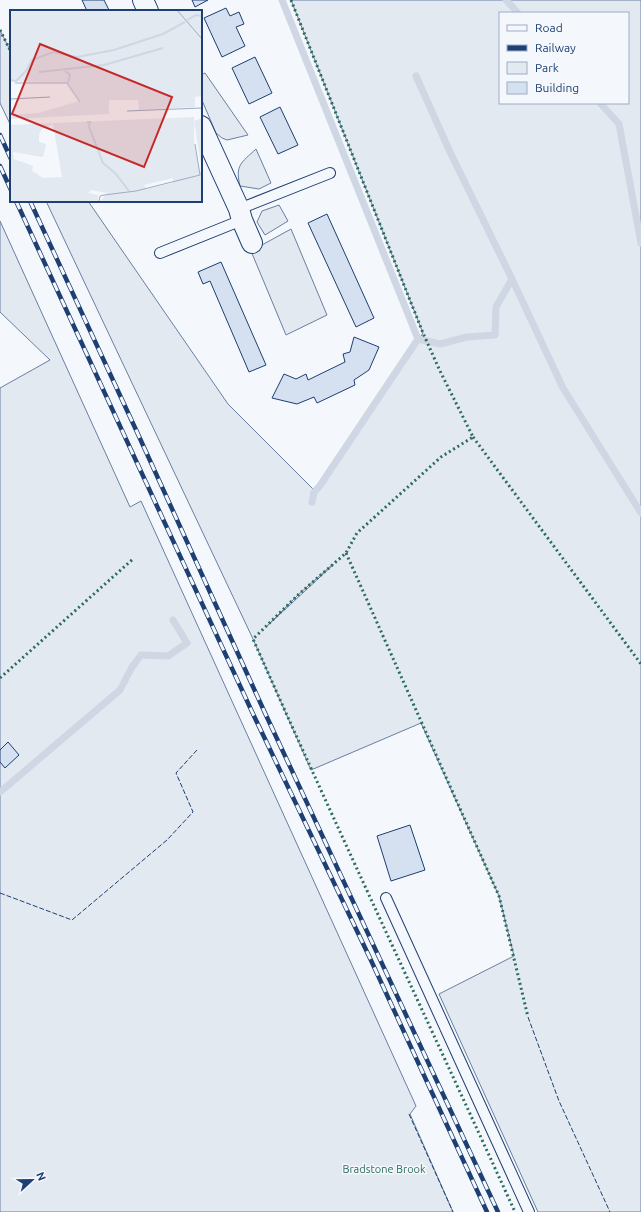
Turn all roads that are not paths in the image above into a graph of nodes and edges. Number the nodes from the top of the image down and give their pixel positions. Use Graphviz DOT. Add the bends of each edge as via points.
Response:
graph roads {
  1 [pos="143,0"];
  2 [pos="148,10"];
  3 [pos="202,128"];
  4 [pos="330,173"];
  5 [pos="240,215"];
  6 [pos="252,243"];
  7 [pos="160,253"];
  8 [pos="386,898"];
  9 [pos="529,1212"];
  1 -- 2 [label="street"];
  3 -- 5 [label="street"];
  4 -- 5 [label="lane"];
  5 -- 6 [label="street"];
  5 -- 7 [label="lane"];
  8 -- 9 [label="lane"];
}
